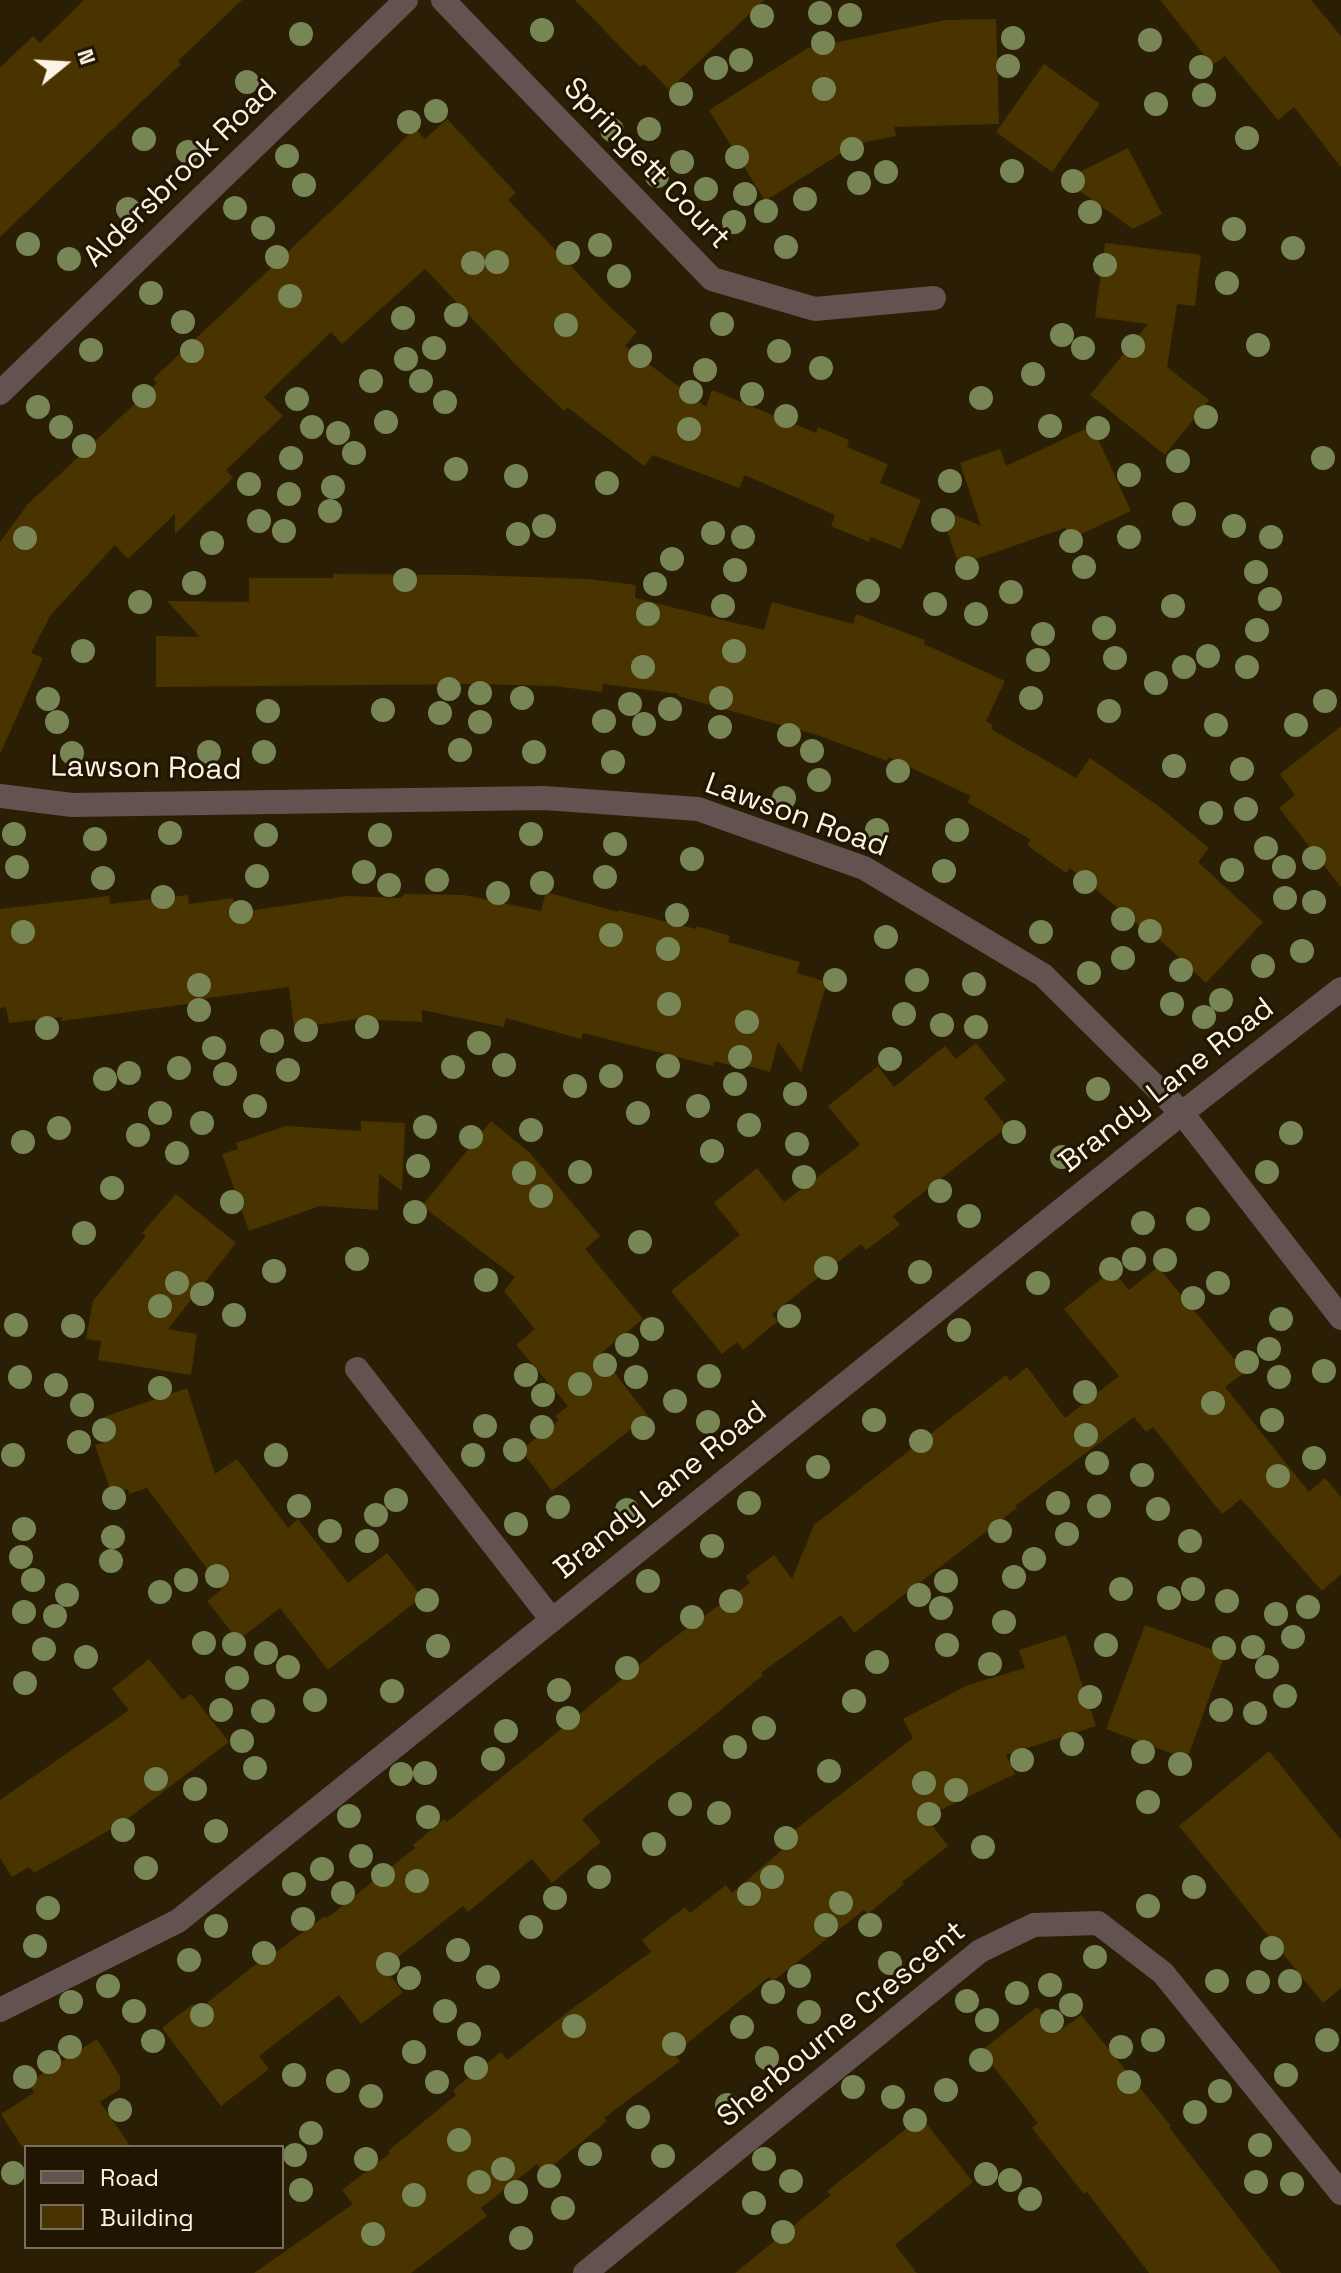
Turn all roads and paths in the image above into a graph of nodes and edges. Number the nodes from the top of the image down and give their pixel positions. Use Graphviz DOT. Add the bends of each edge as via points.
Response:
graph roads {
  1 [pos="406,0"];
  2 [pos="443,0"];
  3 [pos="934,298"];
  4 [pos="0,393"];
  5 [pos="0,796"];
  6 [pos="1341,989"];
  7 [pos="1182,1113"];
  8 [pos="1341,1318"];
  9 [pos="357,1369"];
  10 [pos="552,1620"];
  11 [pos="0,2010"];
  12 [pos="1341,2193"];
  13 [pos="585,2273"];
  1 -- 4 [label="street, Aldersbrook Road"];
  2 -- 3 [label="street, Springett Court" via="712,279 815,309"];
  5 -- 7 [label="street, Lawson Road" via="72,805 544,798 698,809 864,868 1043,975"];
  6 -- 7 [label="street, Brandy Lane Road"];
  7 -- 8 [label="street, Lawson Road"];
  7 -- 10 [label="street, Brandy Lane Road"];
  9 -- 10 [label="street"];
  10 -- 11 [label="street, Brandy Lane Road" via="178,1921"];
  12 -- 13 [label="street, Sherbourne Crescent" via="1163,1973 1098,1923 1034,1925 980,1951"];
}
